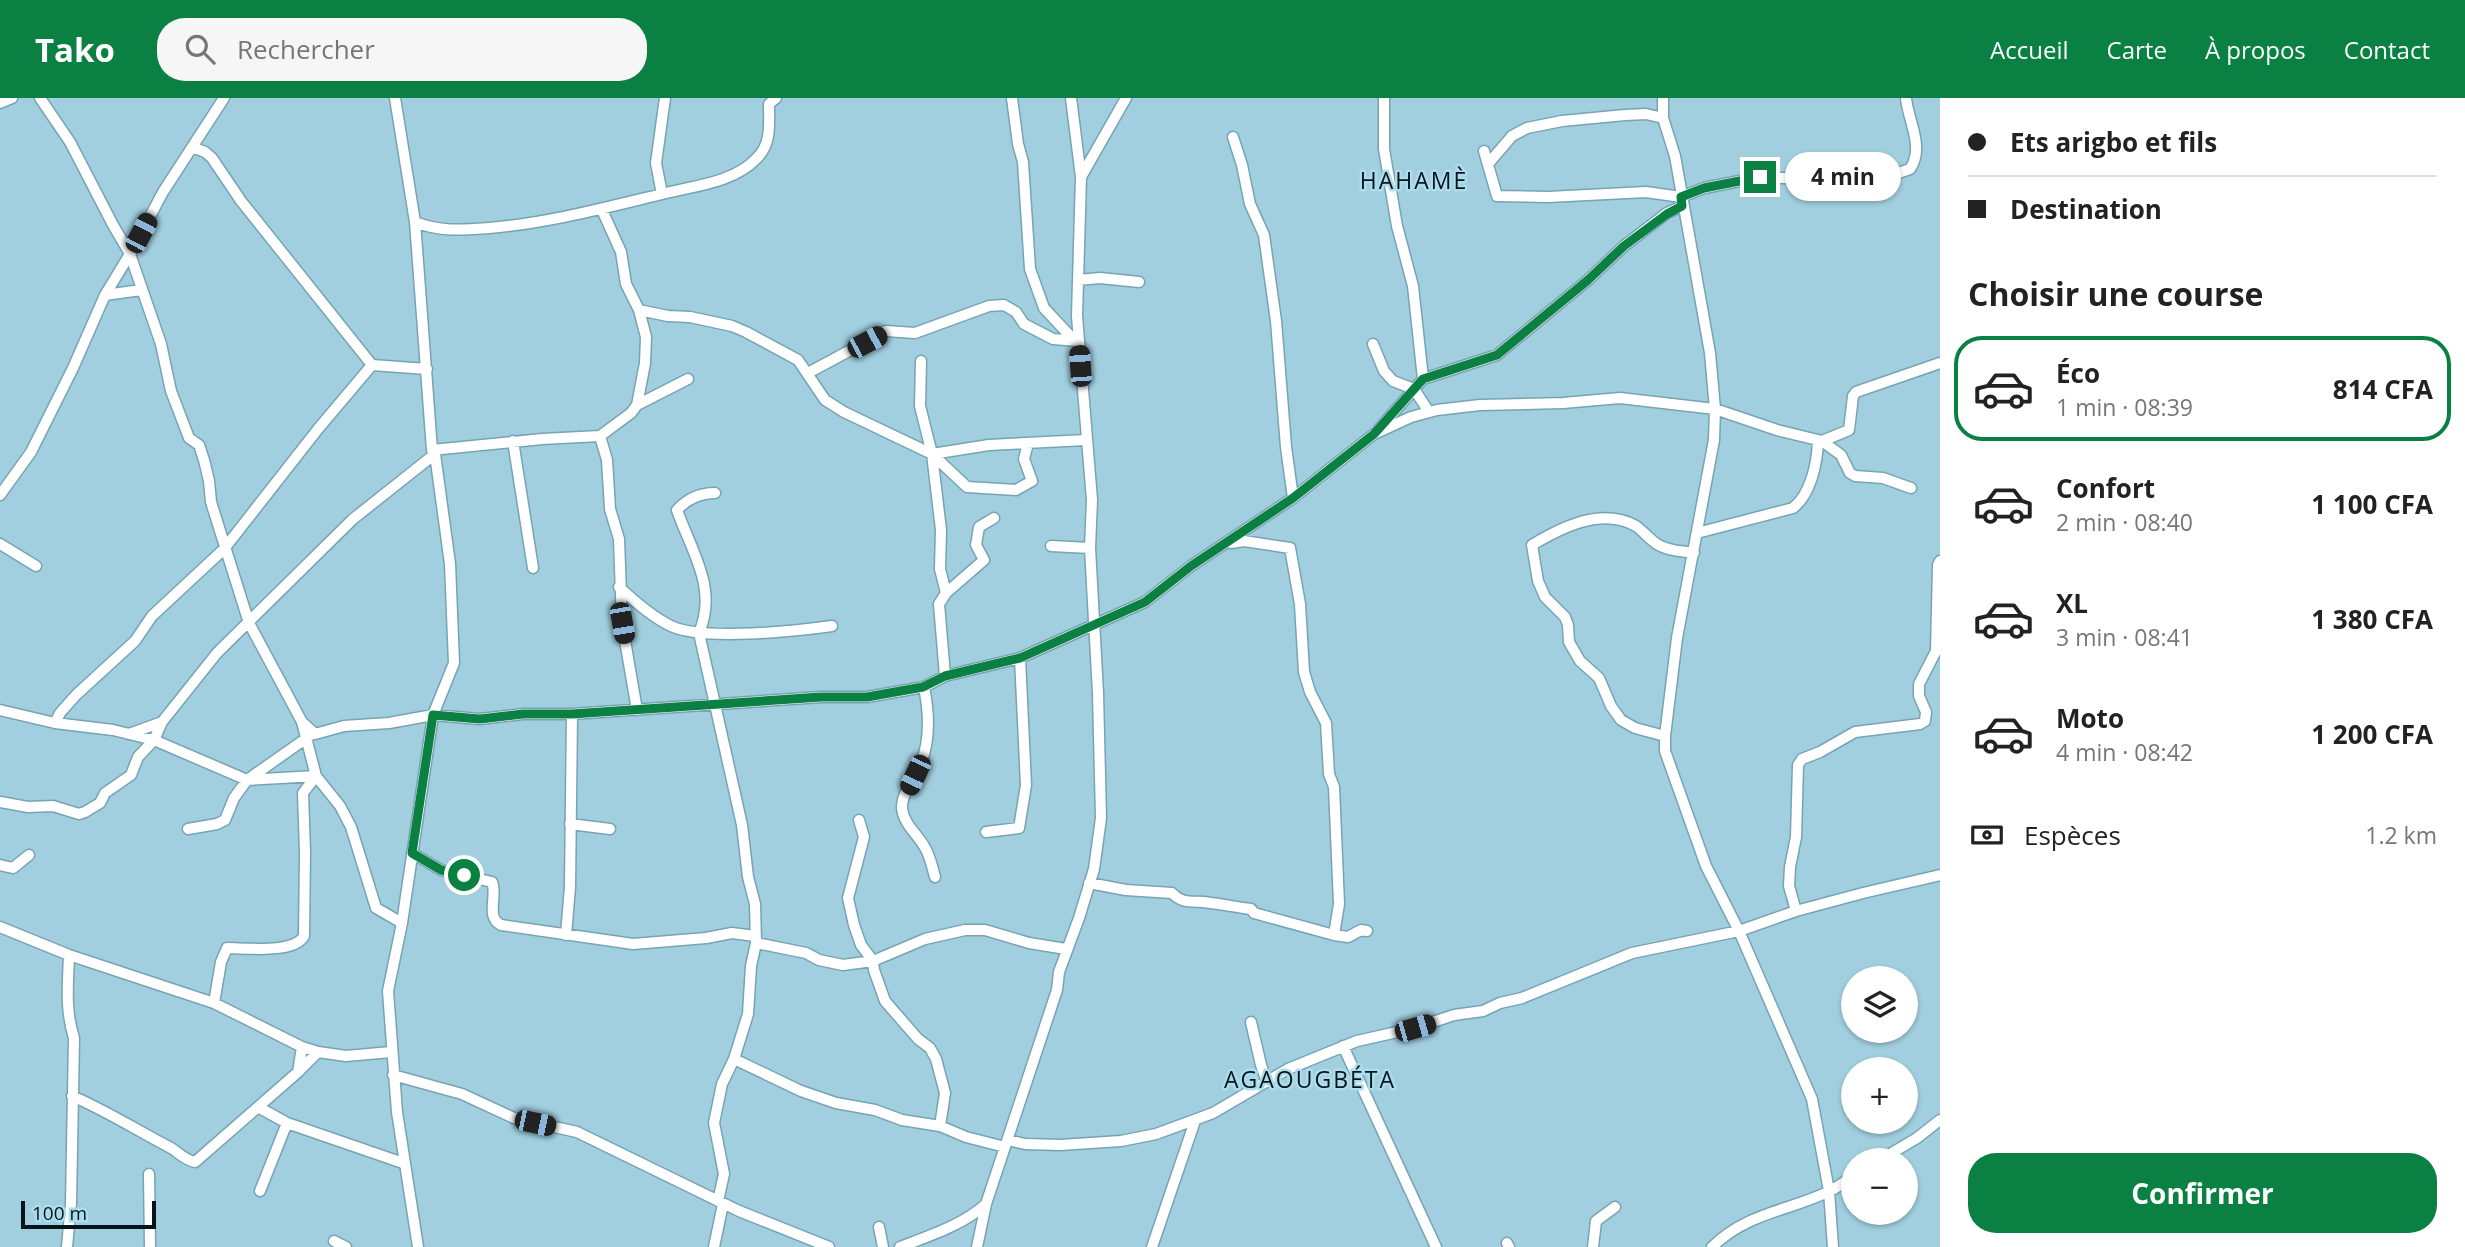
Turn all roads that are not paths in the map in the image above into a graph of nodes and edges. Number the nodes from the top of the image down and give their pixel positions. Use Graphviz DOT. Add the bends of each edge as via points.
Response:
graph roads {
  1 [pos="12,98"];
  2 [pos="40,98"];
  3 [pos="224,98"];
  4 [pos="395,98"];
  5 [pos="665,98"];
  6 [pos="776,98"];
  7 [pos="1012,98"];
  8 [pos="1071,98"];
  9 [pos="1125,98"];
  10 [pos="1384,98"];
  11 [pos="1663,98"];
  12 [pos="1906,98"];
  13 [pos="0,103"];
  14 [pos="1663,118"];
  15 [pos="1233,137"];
  16 [pos="192,147"];
  17 [pos="1484,151"];
  18 [pos="1488,164"];
  19 [pos="1081,177"];
  20 [pos="662,194"];
  21 [pos="1682,202"];
  22 [pos="602,210"];
  23 [pos="415,222"];
  24 [pos="130,254"];
  25 [pos="1078,280"];
  26 [pos="1139,282"];
  27 [pos="141,290"];
  28 [pos="105,295"];
  29 [pos="639,310"];
  30 [pos="1076,340"];
  31 [pos="1373,344"];
  32 [pos="921,361"];
  33 [pos="1940,363"];
  34 [pos="372,365"];
  35 [pos="427,369"];
  36 [pos="808,373"];
  37 [pos="688,379"];
  38 [pos="1423,379"];
  39 [pos="1414,389"];
  40 [pos="637,405"];
  41 [pos="1715,410"];
  42 [pos="1429,412"];
  43 [pos="1374,434"];
  44 [pos="600,436"];
  45 [pos="1086,440"];
  46 [pos="513,441"];
  47 [pos="1820,442"];
  48 [pos="1028,443"];
  49 [pos="433,452"];
  50 [pos="932,454"];
  51 [pos="1911,488"];
  52 [pos="715,493"];
  53 [pos="0,495"];
  54 [pos="1293,498"];
  55 [pos="994,519"];
  56 [pos="1697,533"];
  57 [pos="0,544"];
  58 [pos="1226,544"];
  59 [pos="1051,547"];
  60 [pos="1090,548"];
  61 [pos="224,549"];
  62 [pos="1694,553"];
  63 [pos="1940,561"];
  64 [pos="36,566"];
  65 [pos="533,568"];
  66 [pos="619,587"];
  67 [pos="946,593"];
  68 [pos="249,623"];
  69 [pos="832,626"];
  70 [pos="1093,627"];
  71 [pos="699,633"];
  72 [pos="1020,658"];
  73 [pos="945,676"];
  74 [pos="923,687"];
  75 [pos="714,705"];
  76 [pos="0,710"];
  77 [pos="638,710"];
  78 [pos="572,714"];
  79 [pos="433,715"];
  80 [pos="162,722"];
  81 [pos="55,723"];
  82 [pos="129,734"];
  83 [pos="311,735"];
  84 [pos="1665,736"];
  85 [pos="154,740"];
  86 [pos="316,776"];
  87 [pos="247,780"];
  88 [pos="0,802"];
  89 [pos="859,820"];
  90 [pos="570,824"];
  91 [pos="188,829"];
  92 [pos="610,829"];
  93 [pos="986,832"];
  94 [pos="412,853"];
  95 [pos="29,855"];
  96 [pos="0,865"];
  97 [pos="1940,875"];
  98 [pos="935,877"];
  99 [pos="1090,883"];
  100 [pos="1796,911"];
  101 [pos="402,923"];
  102 [pos="0,927"];
  103 [pos="1367,931"];
  104 [pos="1739,931"];
  105 [pos="566,935"];
  106 [pos="1334,935"];
  107 [pos="755,939"];
  108 [pos="1066,949"];
  109 [pos="69,955"];
  110 [pos="873,961"];
  111 [pos="214,1003"];
  112 [pos="1251,1022"];
  113 [pos="1343,1046"];
  114 [pos="302,1047"];
  115 [pos="318,1052"];
  116 [pos="391,1052"];
  117 [pos="734,1059"];
  118 [pos="298,1072"];
  119 [pos="393,1075"];
  120 [pos="1267,1082"];
  121 [pos="72,1096"];
  122 [pos="258,1107"];
  123 [pos="1940,1120"];
  124 [pos="1195,1121"];
  125 [pos="287,1123"];
  126 [pos="940,1126"];
  127 [pos="1006,1144"];
  128 [pos="1900,1148"];
  129 [pos="403,1163"];
  130 [pos="149,1174"];
  131 [pos="1841,1184"];
  132 [pos="260,1191"];
  133 [pos="1829,1191"];
  134 [pos="721,1203"];
  135 [pos="986,1204"];
  136 [pos="1615,1207"];
  137 [pos="879,1227"];
  138 [pos="334,1241"];
  139 [pos="67,1247"];
  140 [pos="150,1247"];
  141 [pos="346,1247"];
  142 [pos="418,1247"];
  143 [pos="714,1247"];
  144 [pos="828,1247"];
  145 [pos="883,1247"];
  146 [pos="900,1247"];
  147 [pos="977,1247"];
  148 [pos="1152,1247"];
  149 [pos="1436,1247"];
  150 [pos="1593,1247"];
  151 [pos="1712,1247"];
  152 [pos="1833,1247"];
  1 -- 13 [label="street"];
  2 -- 24 [label="street" via="71,142"];
  3 -- 16 [label="street"];
  4 -- 23 [label="street"];
  5 -- 20 [label="street" via="656,163"];
  6 -- 20 [label="street" via="769,104 768,143 750,165 720,179"];
  7 -- 30 [label="street" via="1023,162 1030,269 1044,308"];
  8 -- 19 [label="street"];
  9 -- 19 [label="street"];
  10 -- 38 [label="street" via="1384,149 1413,285"];
  11 -- 14 [label="street"];
  12 -- 21 [label="street" via="1916,138 1910,169 1884,178 1760,177 1704,188"];
  14 -- 18 [label="street" via="1625,115 1527,128 1512,136"];
  14 -- 21 [label="street"];
  15 -- 54 [label="street" via="1250,204 1264,235"];
  16 -- 24 [label="street"];
  16 -- 34 [label="street" via="212,158"];
  17 -- 18 [label="street"];
  18 -- 21 [label="street" via="1497,196 1646,192"];
  19 -- 25 [label="street"];
  20 -- 22 [label="street"];
  21 -- 38 [label="street" via="1497,355"];
  21 -- 41 [label="street" via="1710,353"];
  22 -- 23 [label="street" via="541,223 461,230 433,229"];
  22 -- 29 [label="street"];
  23 -- 35 [label="street"];
  24 -- 27 [label="street"];
  24 -- 28 [label="street"];
  25 -- 26 [label="street"];
  25 -- 30 [label="street"];
  27 -- 28 [label="street"];
  27 -- 61 [label="street" via="179,414 204,460"];
  28 -- 53 [label="street" via="31,452"];
  29 -- 36 [label="street" via="732,326 789,354"];
  29 -- 40 [label="street" via="646,337"];
  30 -- 36 [label="street" via="1053,339 1024,324 1004,305 989,306 915,333 887,331"];
  30 -- 45 [label="street"];
  31 -- 39 [label="street" via="1393,381"];
  32 -- 50 [label="street" via="920,406"];
  33 -- 47 [label="street" via="1856,392 1849,430"];
  34 -- 35 [label="street"];
  34 -- 61 [label="street"];
  35 -- 49 [label="street"];
  36 -- 50 [label="street" via="825,400"];
  37 -- 40 [label="street"];
  38 -- 39 [label="street"];
  39 -- 42 [label="street"];
  39 -- 43 [label="street"];
  40 -- 44 [label="street"];
  41 -- 42 [label="street" via="1620,398"];
  41 -- 47 [label="street"];
  41 -- 56 [label="street"];
  42 -- 43 [label="street"];
  43 -- 54 [label="street"];
  44 -- 46 [label="street"];
  44 -- 66 [label="street" via="619,539"];
  45 -- 48 [label="street"];
  45 -- 60 [label="street" via="1092,500"];
  46 -- 49 [label="street"];
  46 -- 65 [label="street"];
  47 -- 51 [label="street" via="1841,455 1855,476 1883,478"];
  47 -- 56 [label="street" via="1810,480 1793,508"];
  48 -- 50 [label="street"];
  48 -- 50 [label="street" via="1024,458 1032,481 1016,490 967,487"];
  49 -- 68 [label="street" via="353,519"];
  49 -- 79 [label="street" via="450,564 454,663"];
  50 -- 67 [label="street" via="941,530 940,569"];
  52 -- 71 [label="street" via="689,500 677,510 708,604"];
  54 -- 58 [label="street"];
  55 -- 67 [label="street" via="979,527 976,545 984,560"];
  56 -- 62 [label="street"];
  57 -- 64 [label="street"];
  58 -- 70 [label="street" via="1145,602"];
  58 -- 106 [label="street" via="1244,541 1290,548 1300,604 1304,672 1326,723 1334,788 1339,904"];
  59 -- 60 [label="street"];
  60 -- 70 [label="street"];
  61 -- 68 [label="street"];
  61 -- 81 [label="street" via="152,616 135,641 76,695"];
  62 -- 84 [label="street"];
  62 -- 84 [label="street" via="1660,546 1637,527 1605,520 1562,527 1532,545 1545,597 1565,617 1569,642 1580,661 1599,678 1616,713 1636,729"];
  63 -- 100 [label="street" via="1936,651 1919,684 1925,721 1855,732 1798,765 1789,886"];
  66 -- 71 [label="street" via="672,627"];
  66 -- 77 [label="street"];
  67 -- 73 [label="street" via="939,604"];
  68 -- 80 [label="street" via="217,653"];
  68 -- 83 [label="street"];
  69 -- 71 [label="street"];
  70 -- 72 [label="street"];
  70 -- 99 [label="street" via="1101,818"];
  71 -- 75 [label="street"];
  72 -- 73 [label="street"];
  72 -- 93 [label="street" via="1026,785 1019,828"];
  73 -- 74 [label="street"];
  74 -- 75 [label="street" via="867,697"];
  74 -- 98 [label="street" via="929,711 927,740 902,808 928,852"];
  75 -- 77 [label="street"];
  75 -- 107 [label="street" via="742,825 755,904"];
  76 -- 81 [label="street"];
  77 -- 78 [label="street"];
  78 -- 79 [label="street" via="480,719"];
  78 -- 90 [label="street"];
  79 -- 83 [label="street" via="344,726"];
  79 -- 94 [label="street"];
  80 -- 82 [label="street"];
  80 -- 85 [label="street"];
  81 -- 82 [label="street"];
  82 -- 85 [label="street"];
  83 -- 86 [label="street"];
  83 -- 87 [label="street"];
  84 -- 104 [label="street" via="1671,771 1706,866"];
  85 -- 87 [label="street"];
  85 -- 88 [label="street" via="138,757 131,775 85,813"];
  86 -- 87 [label="street"];
  86 -- 101 [label="street" via="351,827 376,908"];
  86 -- 111 [label="street" via="303,793 304,936 295,945 227,948"];
  87 -- 91 [label="street" via="225,820"];
  89 -- 110 [label="street" via="864,837 848,898 861,945"];
  90 -- 92 [label="street"];
  90 -- 105 [label="street"];
  94 -- 101 [label="street"];
  94 -- 105 [label="street" via="441,870 492,882 495,922"];
  95 -- 96 [label="street" via="13,868"];
  97 -- 100 [label="street"];
  99 -- 106 [label="street" via="1251,909"];
  99 -- 108 [label="street"];
  100 -- 104 [label="street"];
  101 -- 116 [label="street" via="388,992"];
  102 -- 109 [label="street"];
  103 -- 106 [label="street" via="1348,937"];
  104 -- 113 [label="street" via="1632,953 1522,998"];
  104 -- 133 [label="street" via="1812,1099"];
  105 -- 107 [label="street" via="633,943 732,933"];
  107 -- 110 [label="street" via="843,965"];
  107 -- 117 [label="street" via="748,1014"];
  108 -- 110 [label="street" via="985,930 965,930 925,939"];
  108 -- 127 [label="street"];
  109 -- 111 [label="street"];
  109 -- 121 [label="street"];
  110 -- 126 [label="street" via="885,1001 936,1059 945,1093"];
  111 -- 114 [label="street"];
  112 -- 120 [label="street"];
  113 -- 120 [label="street"];
  113 -- 149 [label="street"];
  114 -- 115 [label="street"];
  114 -- 118 [label="street"];
  115 -- 116 [label="street" via="345,1056"];
  115 -- 118 [label="street"];
  116 -- 119 [label="street"];
  117 -- 126 [label="street" via="836,1103"];
  117 -- 134 [label="street" via="722,1084 714,1124 724,1174"];
  118 -- 122 [label="street"];
  119 -- 129 [label="street"];
  119 -- 134 [label="street" via="462,1094 514,1118 577,1132"];
  120 -- 124 [label="street"];
  121 -- 122 [label="street" via="195,1162"];
  121 -- 139 [label="street"];
  122 -- 125 [label="street"];
  123 -- 128 [label="street"];
  124 -- 127 [label="street" via="1121,1141"];
  124 -- 148 [label="street"];
  125 -- 129 [label="street"];
  125 -- 132 [label="street"];
  126 -- 127 [label="street" via="967,1137"];
  127 -- 135 [label="street"];
  129 -- 142 [label="street"];
  130 -- 140 [label="street"];
  131 -- 133 [label="street"];
  133 -- 151 [label="street" via="1768,1212"];
  133 -- 152 [label="street"];
  134 -- 143 [label="street"];
  134 -- 144 [label="street"];
  135 -- 146 [label="street" via="948,1228"];
  135 -- 147 [label="street"];
  136 -- 150 [label="street" via="1596,1221"];
  137 -- 145 [label="street"];
  138 -- 141 [label="street"];
}
